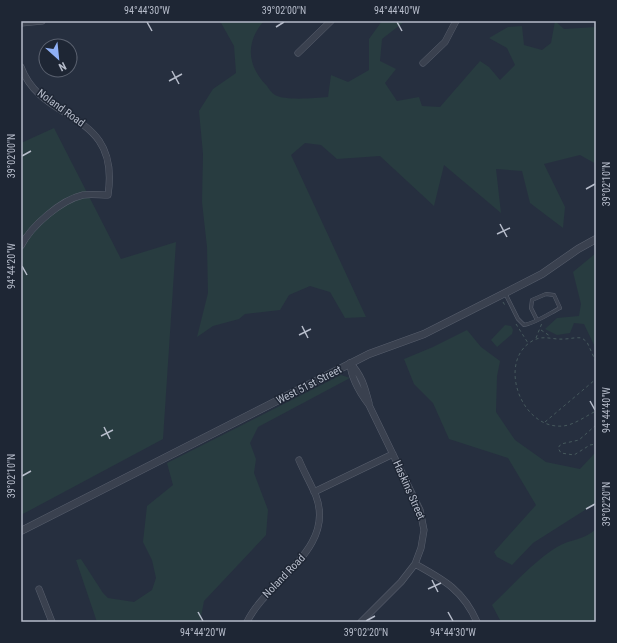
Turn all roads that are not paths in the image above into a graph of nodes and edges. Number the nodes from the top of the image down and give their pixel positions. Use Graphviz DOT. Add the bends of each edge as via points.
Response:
graph roads {
  1 [pos="42,21"];
  2 [pos="331,21"];
  3 [pos="456,21"];
  4 [pos="21,23"];
  5 [pos="298,53"];
  6 [pos="423,63"];
  7 [pos="21,67"];
  8 [pos="596,238"];
  9 [pos="21,246"];
  10 [pos="505,293"];
  11 [pos="538,319"];
  12 [pos="350,364"];
  13 [pos="393,454"];
  14 [pos="299,460"];
  15 [pos="314,492"];
  16 [pos="21,531"];
  17 [pos="415,564"];
  18 [pos="39,589"];
  19 [pos="52,622"];
  20 [pos="247,622"];
  21 [pos="361,622"];
  22 [pos="477,622"];
  1 -- 4 [label="street"];
  2 -- 5 [label="street"];
  3 -- 6 [label="street" via="445,42"];
  7 -- 9 [label="street, Noland Road" via="29,83 40,96 88,128 97,139 110,166 108,195 83,195 70,200 34,227"];
  8 -- 10 [label="street, West 51st Street" via="542,274"];
  10 -- 11 [label="lane" via="520,323 526,325"];
  10 -- 12 [label="street, West 51st Street" via="424,334"];
  11 -- 11 [label="lane" via="560,308 554,295 546,294 532,300 531,308"];
  12 -- 13 [label="street, Haskins Street" via="358,370 369,405"];
  12 -- 16 [label="street, West 51st Street"];
  13 -- 15 [label="street"];
  13 -- 17 [label="street, Haskins Street" via="422,518 423,535"];
  14 -- 15 [label="street, Noland Road"];
  15 -- 20 [label="street, Noland Road" via="319,524 314,542 259,602"];
  17 -- 21 [label="street, Haskins Street" via="401,582"];
  17 -- 22 [label="street" via="449,583 467,603"];
  18 -- 19 [label="street"];
}
